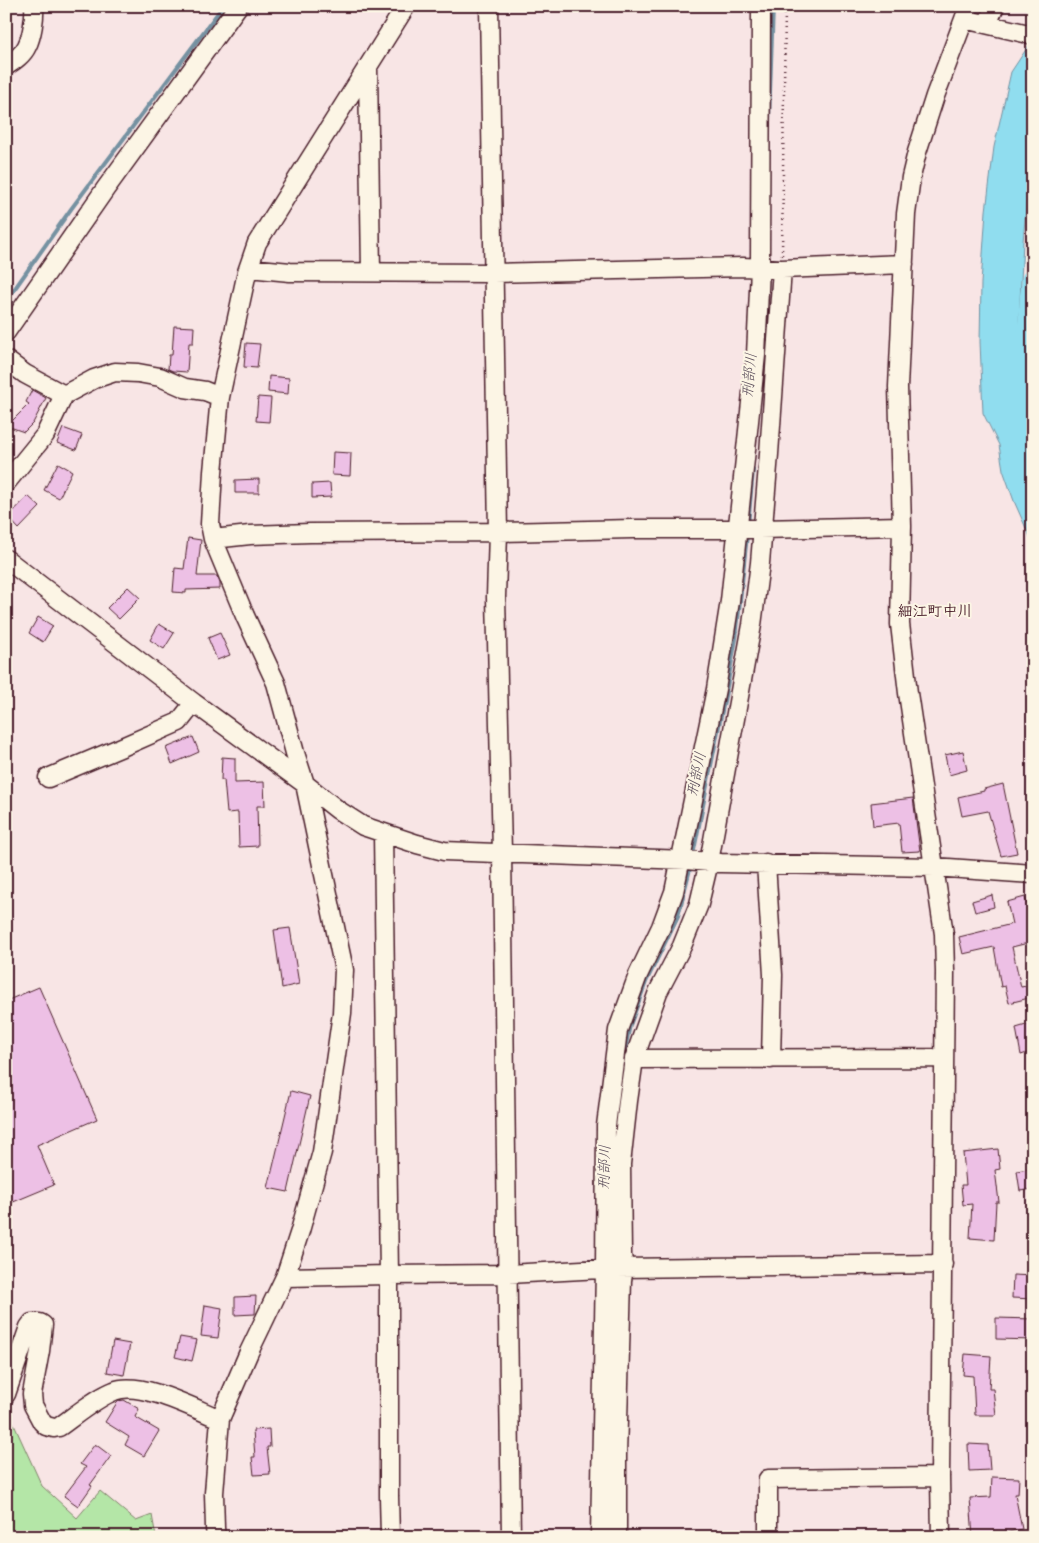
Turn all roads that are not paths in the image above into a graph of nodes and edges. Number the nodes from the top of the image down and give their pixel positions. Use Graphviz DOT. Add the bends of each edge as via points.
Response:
graph roads {
  1 [pos="34,6"];
  2 [pos="238,6"];
  3 [pos="406,6"];
  4 [pos="489,6"];
  5 [pos="761,6"];
  6 [pos="995,6"];
  7 [pos="967,13"];
  8 [pos="994,26"];
  9 [pos="1033,35"];
  10 [pos="6,66"];
  11 [pos="368,67"];
  12 [pos="904,264"];
  13 [pos="249,268"];
  14 [pos="760,268"];
  15 [pos="782,269"];
  16 [pos="371,272"];
  17 [pos="494,273"];
  18 [pos="6,332"];
  19 [pos="6,360"];
  20 [pos="64,395"];
  21 [pos="220,398"];
  22 [pos="6,483"];
  23 [pos="902,526"];
  24 [pos="740,529"];
  25 [pos="761,529"];
  26 [pos="498,532"];
  27 [pos="213,539"];
  28 [pos="6,560"];
  29 [pos="194,704"];
  30 [pos="48,778"];
  31 [pos="305,784"];
  32 [pos="383,833"];
  33 [pos="502,852"];
  34 [pos="683,860"];
  35 [pos="708,862"];
  36 [pos="766,863"];
  37 [pos="934,867"];
  38 [pos="1033,874"];
  39 [pos="944,1058"];
  40 [pos="634,1059"];
  41 [pos="771,1059"];
  42 [pos="943,1264"];
  43 [pos="615,1269"];
  44 [pos="508,1274"];
  45 [pos="389,1275"];
  46 [pos="285,1277"];
  47 [pos="6,1394"];
  48 [pos="220,1419"];
  49 [pos="940,1477"];
  50 [pos="216,1537"];
  51 [pos="390,1537"];
  52 [pos="511,1537"];
  53 [pos="600,1537"];
  54 [pos="617,1537"];
  55 [pos="768,1537"];
  56 [pos="941,1537"];
  1 -- 10 [label="street" via="35,16 27,47"];
  2 -- 18 [label="street"];
  3 -- 11 [label="street"];
  4 -- 17 [label="street"];
  5 -- 14 [label="street"];
  6 -- 8 [label="street"];
  7 -- 8 [label="street"];
  7 -- 12 [label="street" via="917,152 906,214"];
  8 -- 9 [label="street"];
  11 -- 13 [label="street" via="257,243"];
  11 -- 16 [label="street"];
  12 -- 15 [label="street"];
  12 -- 23 [label="street" via="898,387"];
  13 -- 16 [label="street" via="290,272"];
  13 -- 21 [label="street"];
  14 -- 15 [label="street"];
  14 -- 17 [label="street"];
  14 -- 24 [label="street" via="756,355"];
  15 -- 25 [label="street" via="770,454"];
  16 -- 17 [label="street"];
  17 -- 26 [label="street"];
  19 -- 20 [label="street"];
  20 -- 21 [label="street" via="94,378 115,372 160,377"];
  20 -- 22 [label="street" via="45,435"];
  21 -- 27 [label="street" via="210,524"];
  23 -- 25 [label="street"];
  23 -- 37 [label="street" via="900,624"];
  24 -- 25 [label="street"];
  24 -- 26 [label="street"];
  24 -- 34 [label="street" via="716,690"];
  25 -- 35 [label="street" via="752,625"];
  26 -- 27 [label="street" via="310,532"];
  26 -- 33 [label="street" via="496,597"];
  27 -- 31 [label="street" via="276,683"];
  28 -- 29 [label="street"];
  29 -- 30 [label="street" via="179,722"];
  29 -- 31 [label="street"];
  31 -- 32 [label="street" via="363,826"];
  31 -- 46 [label="street" via="344,970 342,1013 322,1152"];
  32 -- 33 [label="street" via="444,851"];
  32 -- 45 [label="street"];
  33 -- 34 [label="street"];
  33 -- 44 [label="street"];
  34 -- 35 [label="street"];
  34 -- 43 [label="street" via="662,927 638,975 618,1030 606,1126"];
  35 -- 36 [label="street"];
  35 -- 40 [label="street" via="699,904 658,992"];
  36 -- 37 [label="street"];
  36 -- 41 [label="street" via="773,975"];
  37 -- 38 [label="street"];
  37 -- 39 [label="street" via="944,934"];
  39 -- 41 [label="street"];
  39 -- 42 [label="street"];
  40 -- 41 [label="street"];
  40 -- 43 [label="street" via="621,1164 622,1255"];
  42 -- 43 [label="street"];
  42 -- 49 [label="street"];
  43 -- 44 [label="street"];
  43 -- 53 [label="street"];
  43 -- 54 [label="street" via="622,1280"];
  44 -- 45 [label="street"];
  44 -- 52 [label="street"];
  45 -- 46 [label="street"];
  45 -- 51 [label="street"];
  46 -- 48 [label="street"];
  47 -- 48 [label="street" via="29,1327 32,1323 40,1323 44,1325 32,1394 33,1405 46,1426 59,1426 100,1399 124,1388 165,1396"];
  48 -- 50 [label="street" via="214,1493"];
  49 -- 55 [label="street" via="768,1479"];
  49 -- 56 [label="street"];
}
